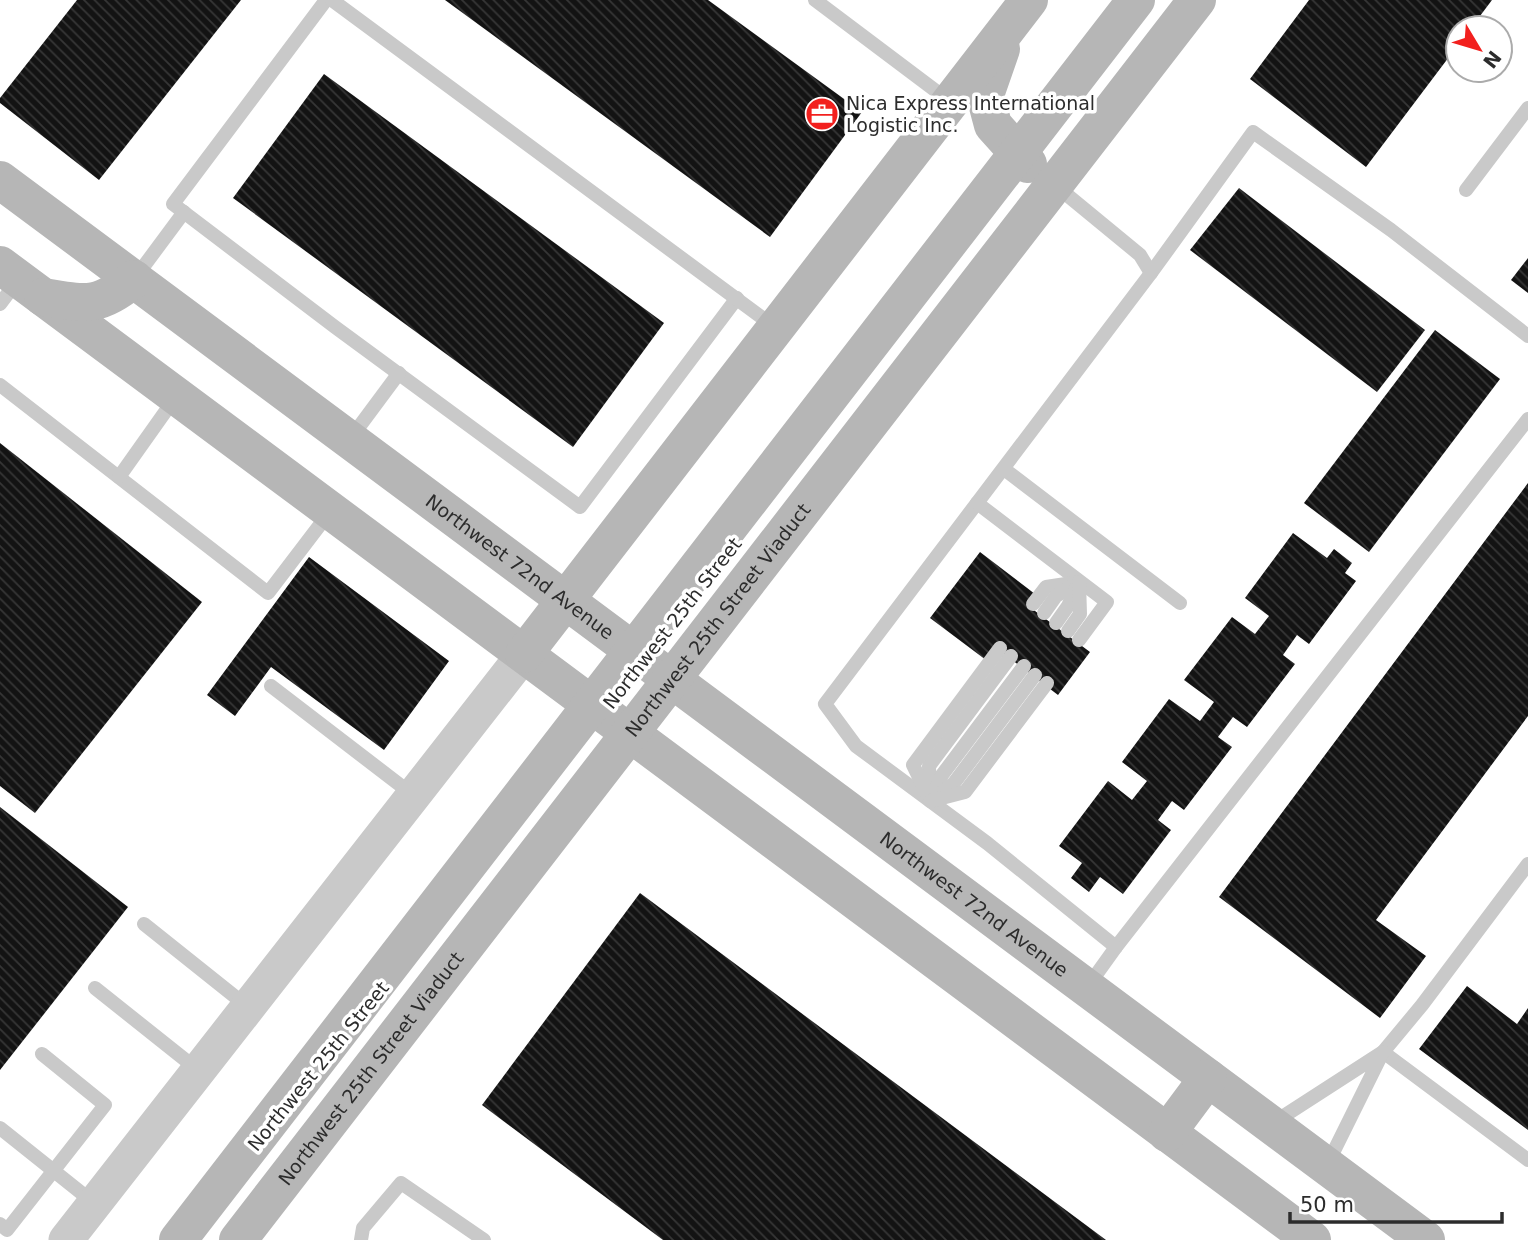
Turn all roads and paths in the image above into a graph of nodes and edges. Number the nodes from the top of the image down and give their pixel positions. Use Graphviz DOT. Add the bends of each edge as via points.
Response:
graph roads {
  1 [pos="326,0"];
  2 [pos="332,0"];
  3 [pos="815,0"];
  4 [pos="1197,0"];
  5 [pos="1150,1"];
  6 [pos="1019,12"];
  7 [pos="950,102"];
  8 [pos="1528,108"];
  9 [pos="1028,164"];
  10 [pos="0,180"];
  11 [pos="1466,190"];
  12 [pos="184,212"];
  13 [pos="1151,273"];
  14 [pos="134,279"];
  15 [pos="15,286"];
  16 [pos="737,298"];
  17 [pos="776,328"];
  18 [pos="1528,336"];
  19 [pos="399,373"];
  20 [pos="0,385"];
  21 [pos="176,397"];
  22 [pos="1528,419"];
  23 [pos="350,439"];
  24 [pos="1004,469"];
  25 [pos="119,477"];
  26 [pos="978,503"];
  27 [pos="330,512"];
  28 [pos="1079,582"];
  29 [pos="565,601"];
  30 [pos="1180,603"];
  31 [pos="1039,609"];
  32 [pos="1006,652"];
  33 [pos="524,654"];
  34 [pos="644,660"];
  35 [pos="271,686"];
  36 [pos="603,714"];
  37 [pos="413,795"];
  38 [pos="930,801"];
  39 [pos="1528,864"];
  40 [pos="144,924"];
  41 [pos="1116,947"];
  42 [pos="95,988"];
  43 [pos="1086,988"];
  44 [pos="248,1007"];
  45 [pos="1383,1052"];
  46 [pos="42,1054"];
  47 [pos="199,1070"];
  48 [pos="1208,1078"];
  49 [pos="1270,1124"];
  50 [pos="0,1128"];
  51 [pos="1167,1133"];
  52 [pos="1528,1160"];
  53 [pos="1326,1166"];
  54 [pos="53,1170"];
  55 [pos="95,1204"];
  56 [pos="0,1224"];
  57 [pos="66,1240"];
  58 [pos="178,1240"];
  59 [pos="238,1240"];
  60 [pos="361,1240"];
  61 [pos="484,1240"];
  62 [pos="1312,1240"];
  63 [pos="1426,1240"];
  1 -- 12 [label="lane" via="173,204"];
  2 -- 16 [label="lane"];
  3 -- 7 [label="lane"];
  4 -- 59 [label="main road, Northwest 25th Street Viaduct, bridge"];
  5 -- 9 [label="main road, Northwest 25th Street"];
  5 -- 58 [label="main road, bridge"];
  6 -- 7 [label="main road"];
  6 -- 9 [label="main road" via="985,95 993,125"];
  7 -- 17 [label="main road"];
  8 -- 11 [label="lane"];
  9 -- 13 [label="lane" via="1140,255"];
  9 -- 34 [label="main road, Northwest 25th Street"];
  10 -- 14 [label="main road, Northwest 72nd Avenue"];
  12 -- 14 [label="lane"];
  12 -- 19 [label="lane"];
  13 -- 18 [label="lane" via="1253,132 1391,230"];
  13 -- 24 [label="lane"];
  14 -- 15 [label="main road" via="112,297 83,304"];
  14 -- 23 [label="main road, Northwest 72nd Avenue"];
  15 -- 21 [label="main road"];
  16 -- 17 [label="lane"];
  16 -- 19 [label="lane" via="580,507"];
  17 -- 29 [label="main road"];
  19 -- 23 [label="lane"];
  20 -- 25 [label="lane"];
  21 -- 25 [label="lane"];
  21 -- 27 [label="main road"];
  22 -- 41 [label="lane"];
  23 -- 29 [label="main road, Northwest 72nd Avenue"];
  24 -- 26 [label="lane"];
  24 -- 30 [label="lane"];
  25 -- 27 [label="lane" via="268,593"];
  26 -- 28 [label="lane"];
  26 -- 38 [label="lane" via="825,704 856,746"];
  27 -- 33 [label="main road"];
  28 -- 28 [label="lane" via="1107,602 1068,631 1080,614"];
  28 -- 31 [label="lane"];
  29 -- 33 [label="main road"];
  29 -- 34 [label="main road, Northwest 72nd Avenue"];
  32 -- 38 [label="lane" via="929,766"];
  33 -- 36 [label="main road"];
  33 -- 37 [label="street"];
  34 -- 36 [label="main road, Northwest 25th Street"];
  34 -- 43 [label="main road, Northwest 72nd Avenue"];
  35 -- 37 [label="lane"];
  36 -- 51 [label="main road"];
  36 -- 58 [label="street, Northwest 25th Street"];
  37 -- 44 [label="street"];
  38 -- 38 [label="lane" via="965,792 1035,674 942,775"];
  38 -- 41 [label="lane"];
  39 -- 45 [label="lane"];
  40 -- 44 [label="lane"];
  41 -- 43 [label="lane"];
  42 -- 47 [label="lane"];
  43 -- 48 [label="main road, Northwest 72nd Avenue"];
  44 -- 47 [label="street"];
  45 -- 49 [label="lane"];
  45 -- 52 [label="lane"];
  45 -- 53 [label="lane"];
  46 -- 54 [label="lane" via="105,1105"];
  47 -- 55 [label="street"];
  48 -- 49 [label="main road, Northwest 72nd Avenue"];
  48 -- 51 [label="main road"];
  49 -- 53 [label="main road, Northwest 72nd Avenue"];
  50 -- 54 [label="lane"];
  51 -- 62 [label="main road"];
  53 -- 63 [label="main road, Northwest 72nd Avenue"];
  54 -- 55 [label="lane"];
  54 -- 56 [label="lane" via="7,1230"];
  55 -- 57 [label="street"];
  60 -- 61 [label="lane" via="363,1228 401,1183"];
}
